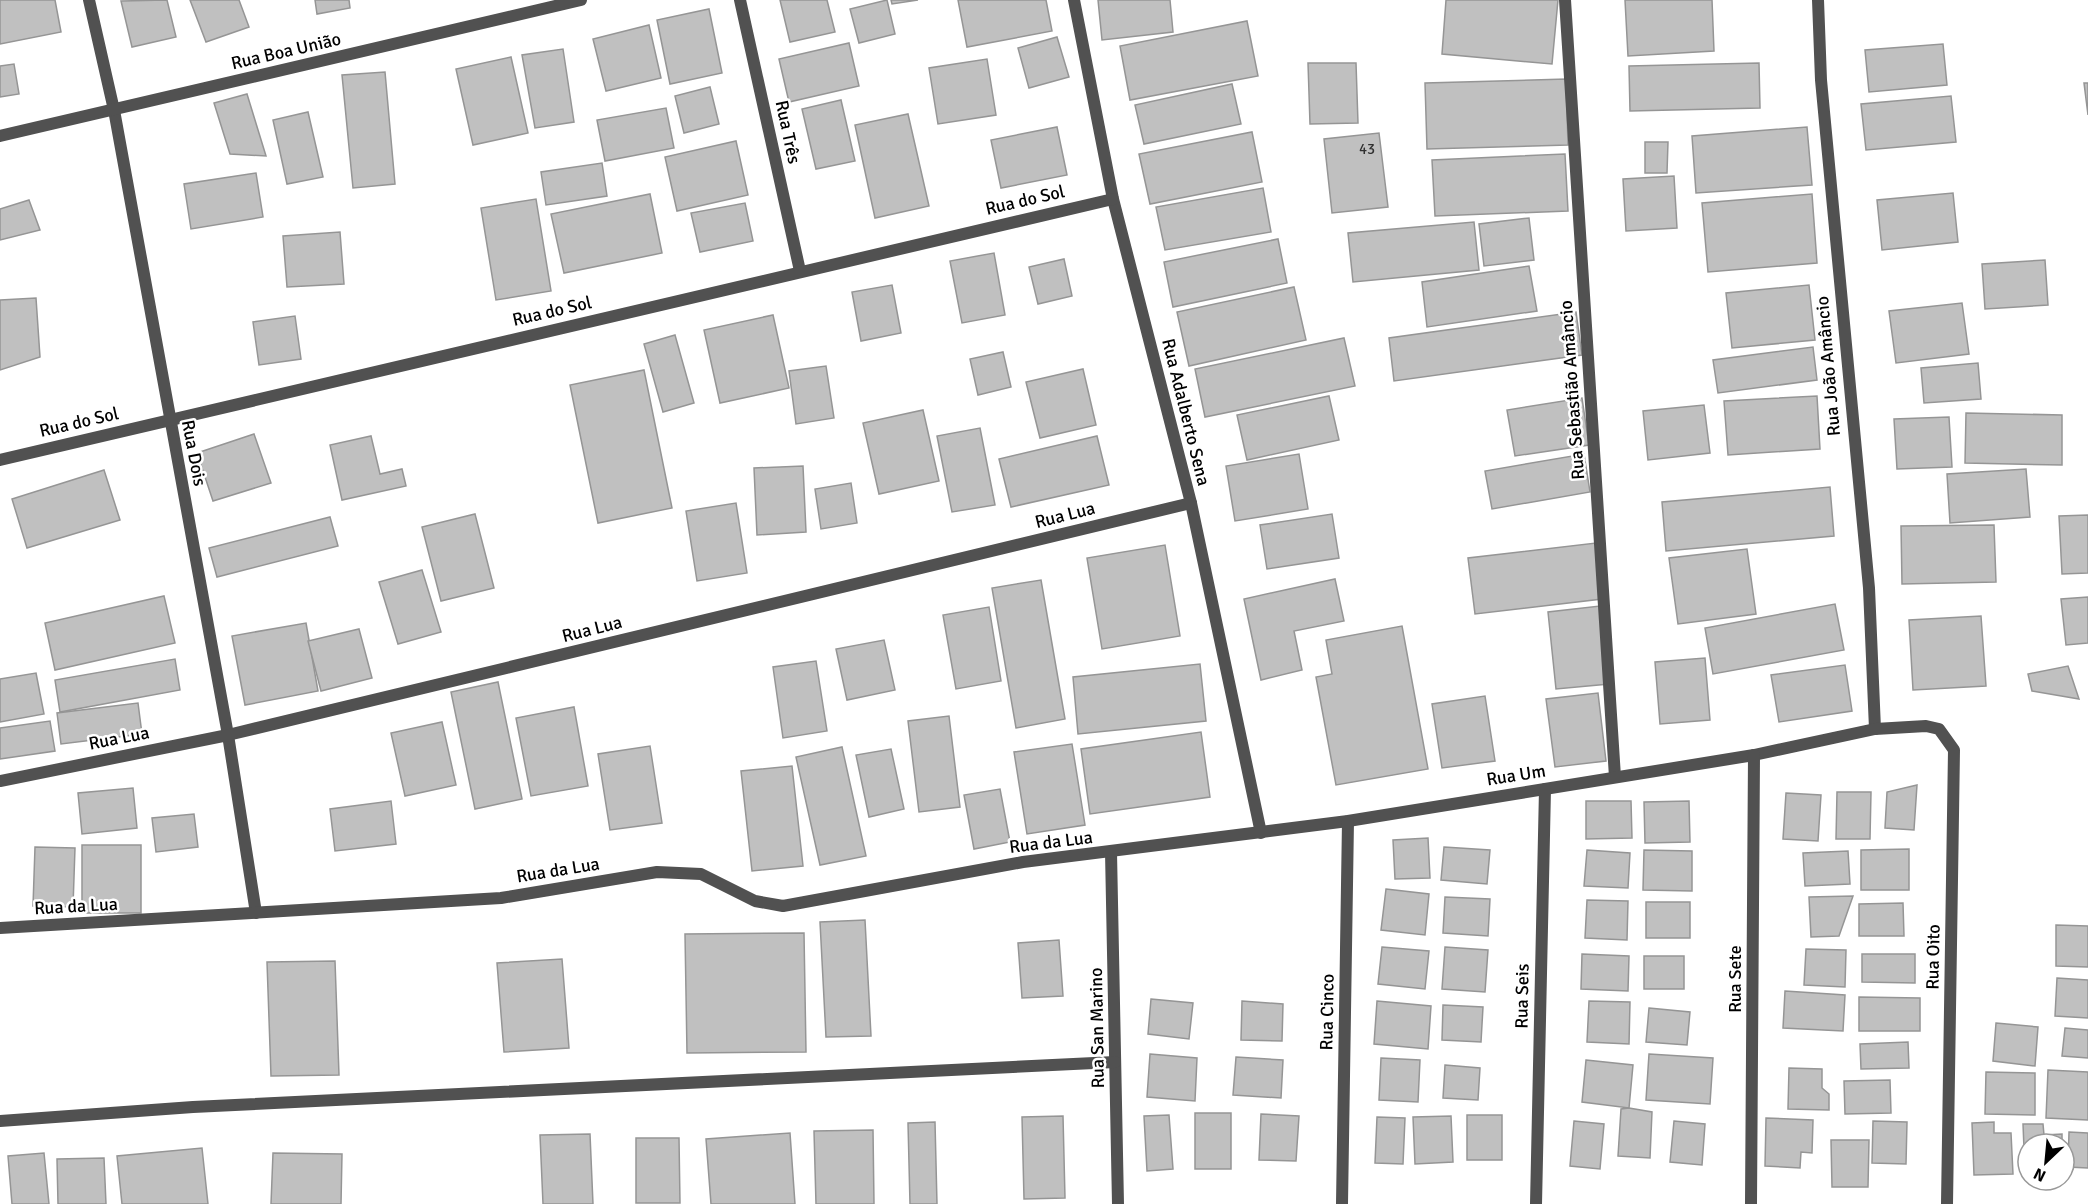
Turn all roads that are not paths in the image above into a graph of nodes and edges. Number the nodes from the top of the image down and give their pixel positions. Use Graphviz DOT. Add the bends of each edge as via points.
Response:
graph roads {
  1 [pos="89,0"];
  2 [pos="581,0"];
  3 [pos="740,0"];
  4 [pos="1074,0"];
  5 [pos="1565,0"];
  6 [pos="1818,0"];
  7 [pos="114,110"];
  8 [pos="0,136"];
  9 [pos="1113,199"];
  10 [pos="800,271"];
  11 [pos="169,420"];
  12 [pos="0,460"];
  13 [pos="1191,503"];
  14 [pos="1926,726"];
  15 [pos="1875,729"];
  16 [pos="228,735"];
  17 [pos="1754,755"];
  18 [pos="1615,777"];
  19 [pos="0,781"];
  20 [pos="1545,789"];
  21 [pos="1348,821"];
  22 [pos="1261,833"];
  23 [pos="1112,852"];
  24 [pos="256,913"];
  25 [pos="0,928"];
  26 [pos="1115,1062"];
  27 [pos="0,1120"];
  28 [pos="1118,1204"];
  29 [pos="1342,1204"];
  30 [pos="1536,1204"];
  31 [pos="1751,1204"];
  32 [pos="1947,1204"];
  1 -- 7 [label="street, Rua Dois"];
  2 -- 7 [label="street, Rua Boa União"];
  3 -- 10 [label="street, Rua Três"];
  4 -- 9 [label="street, Rua Adalberto Sena"];
  5 -- 18 [label="street, Rua Sebastião Amâncio"];
  6 -- 15 [label="street, Rua João Amâncio" via="1821,80 1869,588"];
  7 -- 8 [label="street, Rua Boa União"];
  7 -- 11 [label="street, Rua Dois"];
  9 -- 10 [label="street, Rua do Sol"];
  9 -- 13 [label="street, Rua Adalberto Sena"];
  10 -- 11 [label="street, Rua do Sol"];
  11 -- 12 [label="street, Rua do Sol"];
  11 -- 16 [label="street, Rua Dois"];
  13 -- 16 [label="street, Rua Lua"];
  13 -- 22 [label="street, Rua Adalberto Sena"];
  14 -- 15 [label="street, Rua Um"];
  14 -- 32 [label="street, Rua Oito" via="1939,729 1954,750"];
  15 -- 17 [label="street, Rua Um"];
  16 -- 19 [label="street, Rua Lua"];
  16 -- 24 [label="street, Rua Dois"];
  17 -- 18 [label="street, Rua Um"];
  17 -- 31 [label="street, Rua Sete"];
  18 -- 20 [label="street, Rua Um"];
  20 -- 21 [label="street, Rua Um"];
  20 -- 30 [label="street, Rua Seis"];
  21 -- 22 [label="street, Rua Um"];
  21 -- 29 [label="street, Rua Cinco"];
  22 -- 23 [label="street, Rua Um"];
  23 -- 24 [label="street, Rua da Lua" via="1023,862 783,906 755,901 701,874 657,872 501,898"];
  23 -- 26 [label="street, Rua San Marino"];
  24 -- 25 [label="street, Rua da Lua"];
  26 -- 27 [label="street"];
  26 -- 28 [label="street, Rua San Marino"];
}
